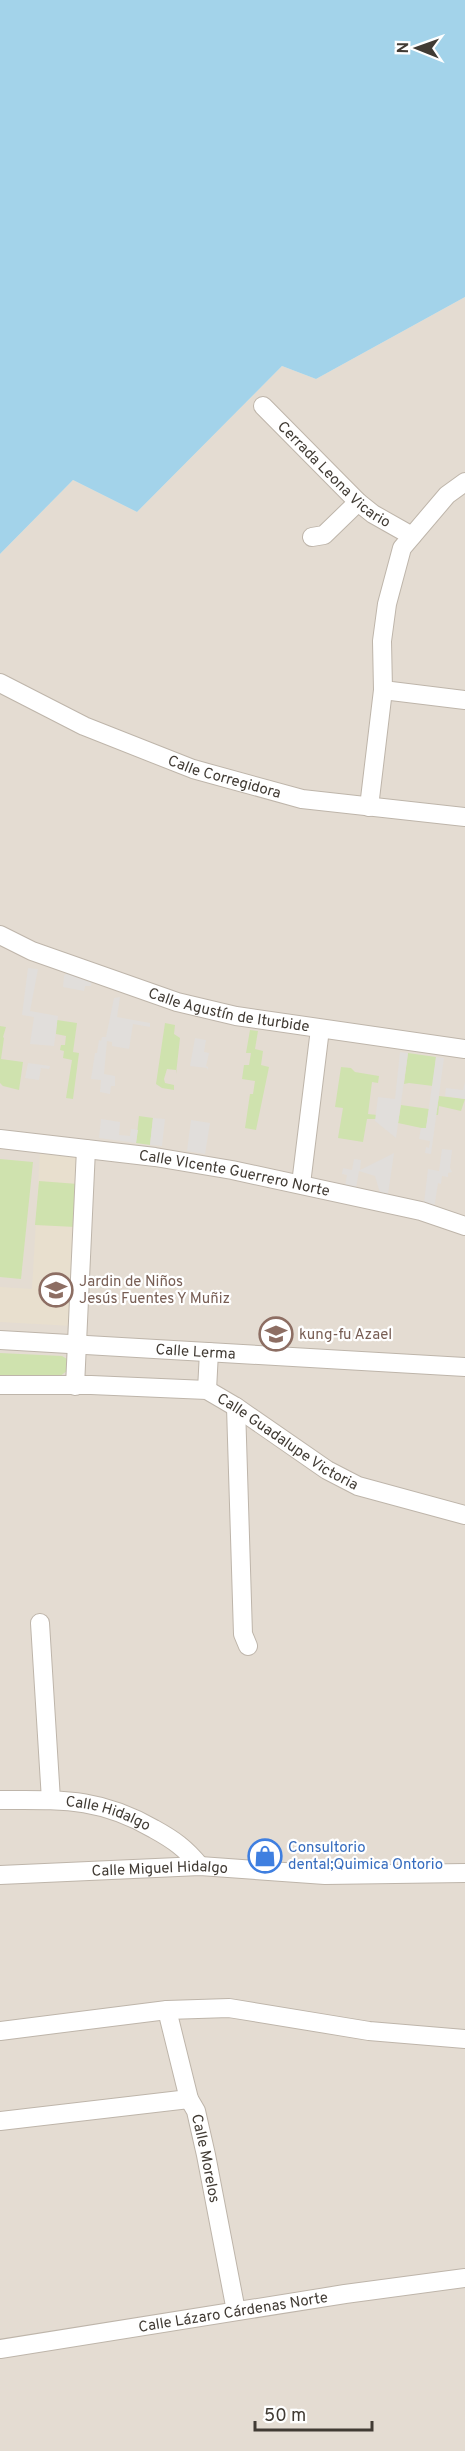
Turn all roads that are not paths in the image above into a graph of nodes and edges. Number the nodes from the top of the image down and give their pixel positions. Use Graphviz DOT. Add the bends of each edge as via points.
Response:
graph roads {
  1 [pos="263,406"];
  2 [pos="465,482"];
  3 [pos="358,502"];
  4 [pos="412,536"];
  5 [pos="312,537"];
  6 [pos="0,683"];
  7 [pos="383,690"];
  8 [pos="465,700"];
  9 [pos="369,807"];
  10 [pos="465,817"];
  11 [pos="0,935"];
  12 [pos="320,1029"];
  13 [pos="465,1048"];
  14 [pos="0,1139"];
  15 [pos="86,1149"];
  16 [pos="301,1184"];
  17 [pos="465,1226"];
  18 [pos="0,1340"];
  19 [pos="78,1344"];
  20 [pos="209,1352"];
  21 [pos="465,1367"];
  22 [pos="0,1385"];
  23 [pos="75,1386"];
  24 [pos="207,1390"];
  25 [pos="236,1407"];
  26 [pos="465,1515"];
  27 [pos="40,1623"];
  28 [pos="249,1646"];
  29 [pos="0,1800"];
  30 [pos="51,1800"];
  31 [pos="200,1866"];
  32 [pos="465,1873"];
  33 [pos="0,1875"];
  34 [pos="167,2010"];
  35 [pos="0,2031"];
  36 [pos="465,2039"];
  37 [pos="189,2099"];
  38 [pos="0,2121"];
  39 [pos="465,2278"];
  40 [pos="236,2311"];
  41 [pos="0,2349"];
  1 -- 3 [label="street, Cerrada Leona Vicario"];
  2 -- 4 [label="street" via="447,495"];
  3 -- 4 [label="street, Cerrada Leona Vicario"];
  3 -- 5 [label="street" via="324,535"];
  4 -- 7 [label="street" via="396,563 387,603 382,641"];
  6 -- 9 [label="street, Calle Corregidora" via="84,726 194,769 302,799"];
  7 -- 8 [label="street"];
  7 -- 9 [label="street"];
  9 -- 10 [label="street, Calle Corregidora"];
  11 -- 12 [label="street, Calle Agustín de Iturbide" via="32,951 177,1002"];
  12 -- 13 [label="street, Calle Agustín de Iturbide"];
  12 -- 16 [label="street"];
  14 -- 15 [label="street, Calle VIcente Guerrero Norte"];
  15 -- 16 [label="street, Calle VIcente Guerrero Norte" via="155,1157"];
  15 -- 19 [label="street"];
  16 -- 17 [label="street, Calle VIcente Guerrero Norte" via="421,1211"];
  18 -- 19 [label="street, Calle Lerma"];
  19 -- 20 [label="street, Calle Lerma"];
  19 -- 23 [label="street"];
  20 -- 21 [label="street, Calle Lerma"];
  20 -- 24 [label="street"];
  22 -- 23 [label="street, Calle Guadalupe Victoria"];
  23 -- 24 [label="street, Calle Guadalupe Victoria"];
  24 -- 25 [label="street, Calle Guadalupe Victoria"];
  25 -- 26 [label="street, Calle Guadalupe Victoria" via="327,1470 358,1486"];
  25 -- 28 [label="street" via="243,1634"];
  27 -- 30 [label="street"];
  29 -- 30 [label="street, Calle Hidalgo"];
  30 -- 31 [label="street, Calle Hidalgo" via="91,1803 130,1815 184,1846"];
  31 -- 32 [label="street, Calle Miguel Hidalgo" via="326,1875"];
  31 -- 33 [label="street, Calle Miguel Hidalgo"];
  34 -- 35 [label="street"];
  34 -- 36 [label="street" via="229,2008 369,2031"];
  34 -- 37 [label="street, Calle Morelos"];
  37 -- 38 [label="street"];
  37 -- 40 [label="street, Calle Morelos" via="196,2111 206,2155"];
  39 -- 40 [label="street, Calle Lázaro Cárdenas Norte"];
  40 -- 41 [label="street, Calle Lázaro Cárdenas Norte"];
}
